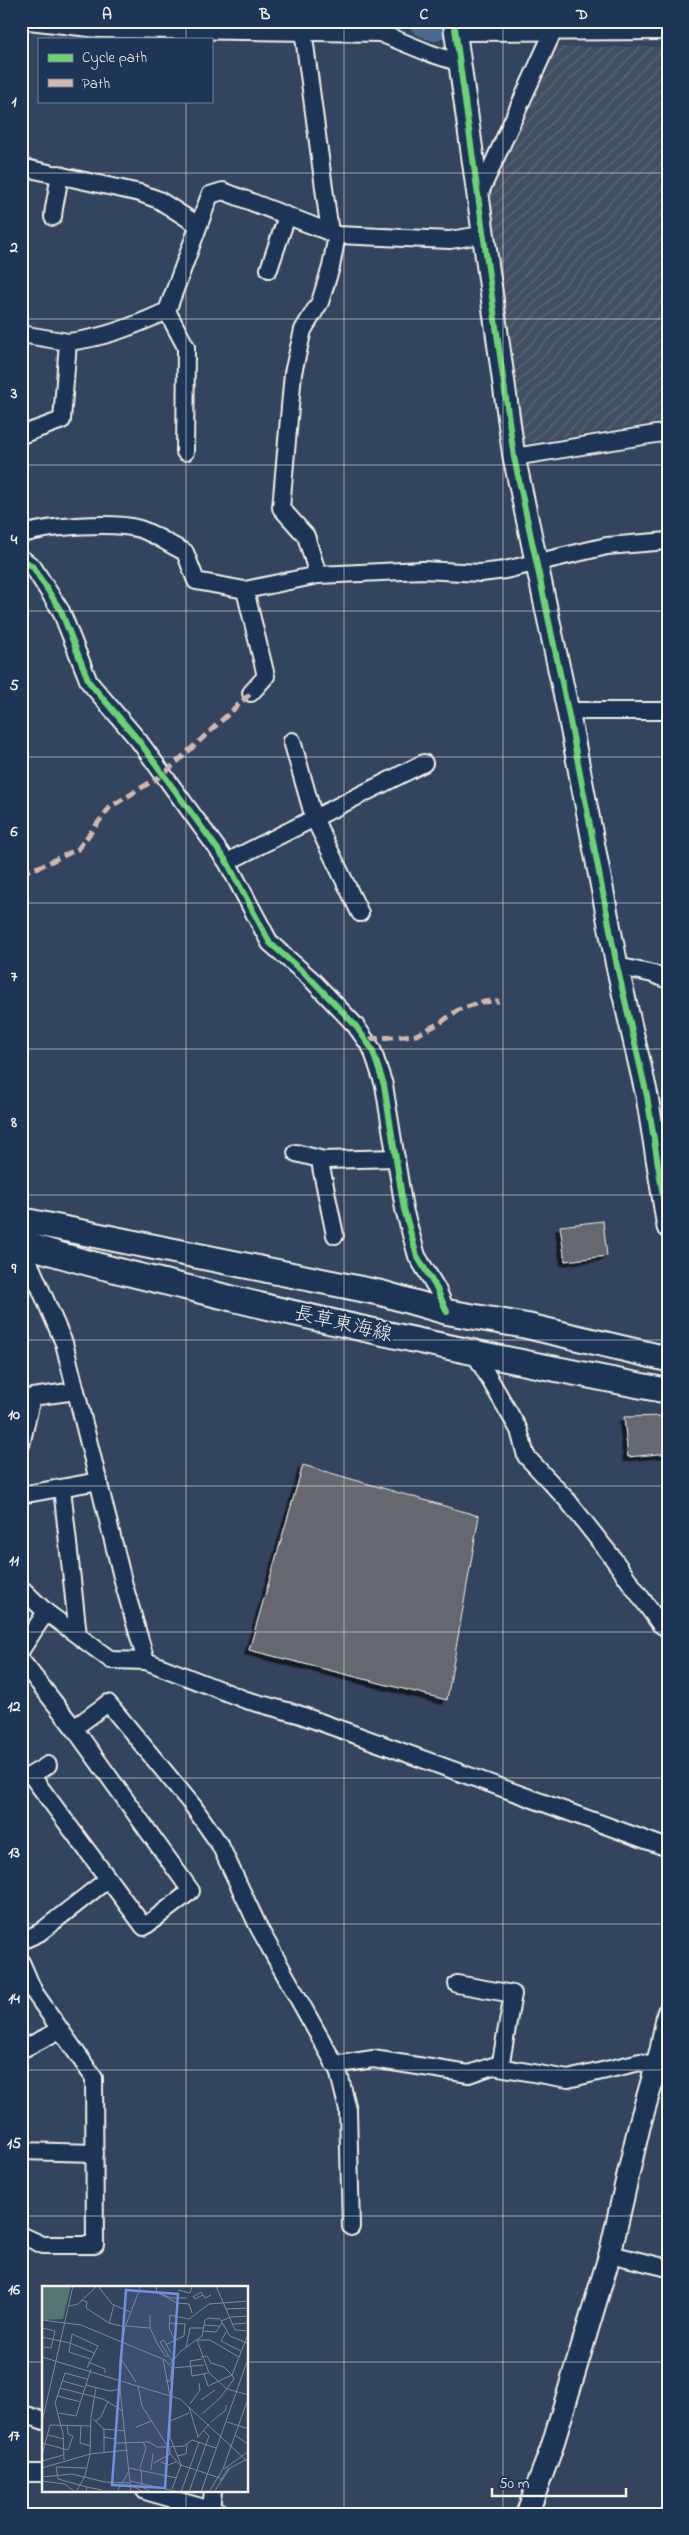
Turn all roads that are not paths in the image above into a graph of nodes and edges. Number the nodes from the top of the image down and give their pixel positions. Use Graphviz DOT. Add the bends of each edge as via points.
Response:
graph roads {
  1 [pos="29,21"];
  2 [pos="303,27"];
  3 [pos="455,27"];
  4 [pos="555,27"];
  5 [pos="668,31"];
  6 [pos="460,63"];
  7 [pos="21,167"];
  8 [pos="59,174"];
  9 [pos="477,198"];
  10 [pos="287,216"];
  11 [pos="53,217"];
  12 [pos="198,226"];
  13 [pos="334,234"];
  14 [pos="482,235"];
  15 [pos="269,269"];
  16 [pos="167,311"];
  17 [pos="21,334"];
  18 [pos="68,342"];
  19 [pos="668,432"];
  20 [pos="21,435"];
  21 [pos="185,452"];
  22 [pos="514,457"];
  23 [pos="21,535"];
  24 [pos="668,541"];
  25 [pos="21,558"];
  26 [pos="536,562"];
  27 [pos="318,575"];
  28 [pos="245,590"];
  29 [pos="250,693"];
  30 [pos="668,711"];
  31 [pos="568,712"];
  32 [pos="292,741"];
  33 [pos="424,763"];
  34 [pos="314,818"];
  35 [pos="227,862"];
  36 [pos="360,913"];
  37 [pos="616,966"];
  38 [pos="668,980"];
  39 [pos="296,1153"];
  40 [pos="396,1158"];
  41 [pos="324,1160"];
  42 [pos="21,1220"];
  43 [pos="668,1227"];
  44 [pos="335,1235"];
  45 [pos="22,1241"];
  46 [pos="447,1312"];
  47 [pos="475,1354"];
  48 [pos="668,1359"];
  49 [pos="76,1391"];
  50 [pos="668,1391"];
  51 [pos="21,1445"];
  52 [pos="99,1481"];
  53 [pos="62,1488"];
  54 [pos="21,1495"];
  55 [pos="21,1588"];
  56 [pos="46,1612"];
  57 [pos="668,1628"];
  58 [pos="78,1635"];
  59 [pos="21,1650"];
  60 [pos="21,1660"];
  61 [pos="146,1660"];
  62 [pos="74,1728"];
  63 [pos="48,1765"];
  64 [pos="668,1848"];
  65 [pos="108,1878"];
  66 [pos="21,1941"];
  67 [pos="21,1962"];
  68 [pos="457,1984"];
  69 [pos="668,2013"];
  70 [pos="60,2030"];
  71 [pos="21,2050"];
  72 [pos="662,2056"];
  73 [pos="334,2065"];
  74 [pos="500,2067"];
  75 [pos="21,2151"];
  76 [pos="94,2153"];
  77 [pos="351,2227"];
  78 [pos="21,2235"];
  79 [pos="610,2254"];
  80 [pos="668,2268"];
  81 [pos="21,2413"];
  82 [pos="42,2420"];
  83 [pos="21,2473"];
  84 [pos="42,2473"];
  85 [pos="148,2492"];
  86 [pos="213,2492"];
  87 [pos="218,2512"];
  88 [pos="527,2514"];
  1 -- 2 [label="street" via="98,28"];
  2 -- 6 [label="street" via="380,33"];
  2 -- 13 [label="street"];
  3 -- 4 [label="street"];
  3 -- 6 [label="street"];
  4 -- 5 [label="street"];
  4 -- 9 [label="street"];
  6 -- 9 [label="street"];
  7 -- 8 [label="street"];
  8 -- 11 [label="street"];
  8 -- 12 [label="street" via="140,192 159,200"];
  9 -- 14 [label="street"];
  10 -- 12 [label="street" via="223,191 210,195"];
  10 -- 13 [label="street"];
  10 -- 15 [label="street"];
  12 -- 16 [label="street"];
  13 -- 14 [label="street" via="450,240"];
  13 -- 27 [label="street" via="331,268 320,302 303,330 293,373 281,508 306,536"];
  14 -- 22 [label="street"];
  16 -- 18 [label="street" via="118,332"];
  16 -- 21 [label="street" via="186,347"];
  17 -- 18 [label="street"];
  18 -- 20 [label="street" via="62,420"];
  19 -- 22 [label="street"];
  22 -- 26 [label="street"];
  23 -- 28 [label="street" via="37,529 107,526 140,529 184,552 196,581"];
  24 -- 26 [label="street" via="606,546"];
  25 -- 35 [label="street" via="33,567 61,611 89,682 139,741"];
  26 -- 27 [label="street" via="481,573 424,570"];
  26 -- 31 [label="street"];
  27 -- 28 [label="street"];
  28 -- 29 [label="street" via="266,676"];
  30 -- 31 [label="street"];
  31 -- 37 [label="street"];
  32 -- 34 [label="street"];
  33 -- 34 [label="street"];
  34 -- 35 [label="street"];
  34 -- 36 [label="street"];
  35 -- 40 [label="street" via="270,943 355,1025 372,1049 384,1085"];
  37 -- 38 [label="street"];
  37 -- 43 [label="street" via="647,1096"];
  39 -- 41 [label="street"];
  40 -- 41 [label="street"];
  40 -- 46 [label="street" via="404,1209 417,1256"];
  41 -- 44 [label="street" via="322,1167"];
  42 -- 46 [label="main road, 長草東海線" via="381,1293"];
  45 -- 47 [label="main road, 長草東海線" via="109,1270"];
  45 -- 49 [label="street" via="64,1343"];
  46 -- 48 [label="main road, 長草東海線" via="527,1326"];
  47 -- 50 [label="main road, 長草東海線"];
  47 -- 57 [label="street" via="520,1430 526,1456 568,1501 660,1624"];
  49 -- 51 [label="street" via="32,1397"];
  49 -- 52 [label="street"];
  52 -- 53 [label="street"];
  52 -- 61 [label="street"];
  53 -- 54 [label="street"];
  53 -- 58 [label="street"];
  55 -- 56 [label="street"];
  56 -- 58 [label="street"];
  56 -- 59 [label="street"];
  58 -- 61 [label="street" via="111,1660"];
  60 -- 62 [label="street"];
  61 -- 64 [label="street" via="246,1700 298,1714"];
  62 -- 65 [label="street" via="191,1891 144,1927"];
  62 -- 73 [label="street" via="108,1704 193,1806 220,1845 259,1928"];
  63 -- 65 [label="street" via="31,1775"];
  65 -- 66 [label="street" via="40,1933"];
  67 -- 70 [label="street" via="34,1992"];
  68 -- 74 [label="street" via="512,1994"];
  69 -- 72 [label="street"];
  70 -- 71 [label="street"];
  70 -- 76 [label="street" via="94,2078"];
  72 -- 74 [label="street" via="568,2079"];
  72 -- 79 [label="street" via="639,2127"];
  73 -- 74 [label="street" via="373,2059 469,2074 493,2066"];
  73 -- 77 [label="street" via="348,2110"];
  75 -- 76 [label="street"];
  76 -- 78 [label="street" via="95,2245 43,2245"];
  79 -- 80 [label="street"];
  79 -- 88 [label="street" via="551,2450"];
  81 -- 82 [label="street"];
  83 -- 84 [label="street"];
  85 -- 87 [label="street"];
  86 -- 87 [label="street"];
}
